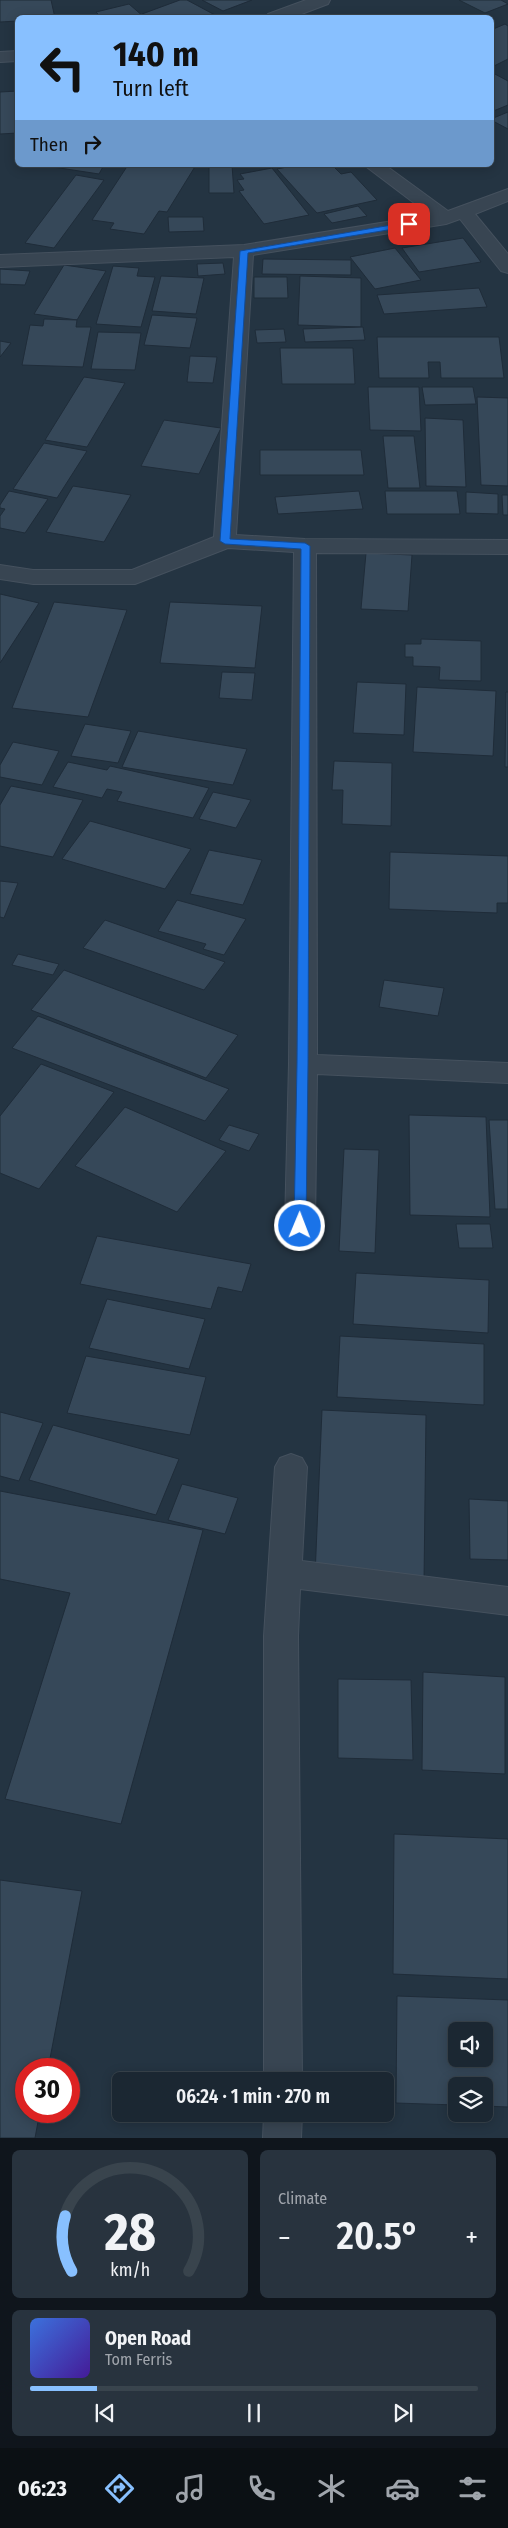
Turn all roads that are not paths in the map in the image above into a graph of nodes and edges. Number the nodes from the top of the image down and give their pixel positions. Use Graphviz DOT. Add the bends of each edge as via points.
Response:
graph roads {
  1 [pos="322,0"];
  2 [pos="303,3"];
  3 [pos="280,15"];
  4 [pos="15,56"];
  5 [pos="0,57"];
  6 [pos="376,167"];
  7 [pos="508,195"];
  8 [pos="464,212"];
  9 [pos="446,218"];
  10 [pos="244,251"];
  11 [pos="0,261"];
  12 [pos="508,267"];
  13 [pos="225,541"];
  14 [pos="305,546"];
  15 [pos="508,547"];
  16 [pos="0,572"];
  17 [pos="303,1064"];
  18 [pos="508,1073"];
  19 [pos="300,1226"];
  20 [pos="291,1467"];
  21 [pos="285,1573"];
  22 [pos="508,1601"];
  23 [pos="283,2072"];
  24 [pos="283,2122"];
  25 [pos="282,2138"];
  1 -- 2 [label="street"];
  2 -- 3 [label="street"];
  4 -- 5 [label="street"];
  6 -- 9 [label="street"];
  7 -- 8 [label="street"];
  8 -- 9 [label="street"];
  8 -- 12 [label="street"];
  9 -- 10 [label="street"];
  10 -- 11 [label="street"];
  10 -- 13 [label="street"];
  13 -- 14 [label="street"];
  13 -- 16 [label="street" via="135,577 33,577"];
  14 -- 15 [label="street"];
  14 -- 17 [label="street"];
  17 -- 18 [label="street"];
  17 -- 19 [label="street"];
  20 -- 21 [label="street"];
  21 -- 22 [label="street"];
  21 -- 23 [label="street" via="281,1636"];
  24 -- 25 [label="street"];
}
